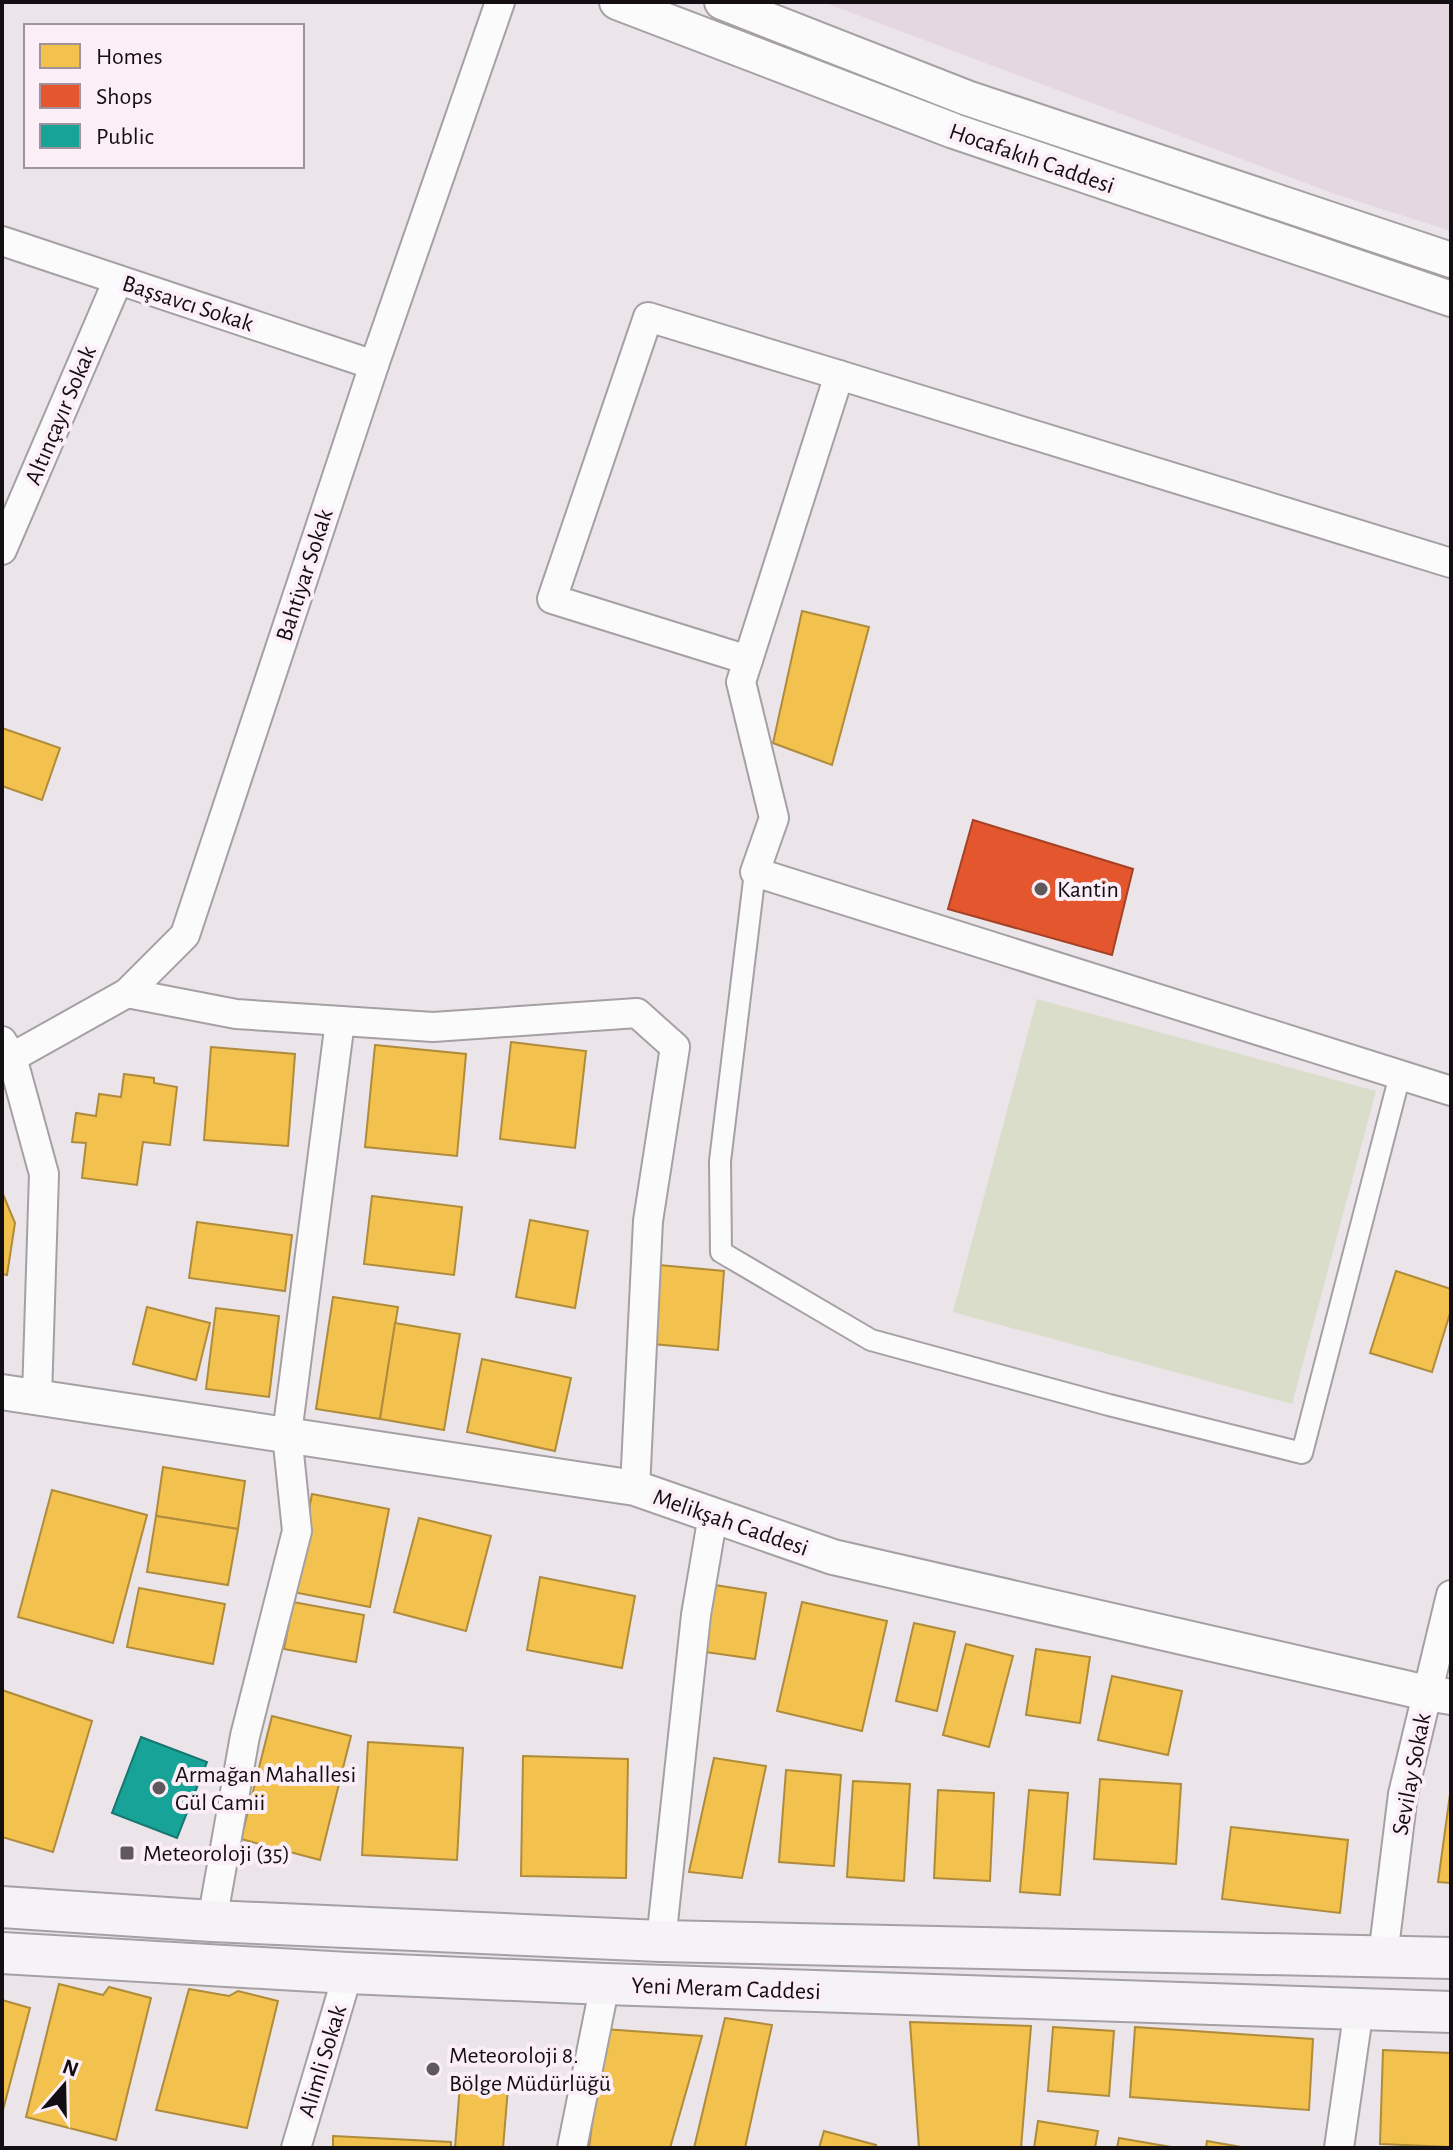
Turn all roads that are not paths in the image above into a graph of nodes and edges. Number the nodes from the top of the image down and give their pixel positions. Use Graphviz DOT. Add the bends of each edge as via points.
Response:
graph roads {
  1 [pos="500,2"];
  2 [pos="617,2"];
  3 [pos="722,2"];
  4 [pos="2,241"];
  5 [pos="1451,260"];
  6 [pos="118,280"];
  7 [pos="1451,299"];
  8 [pos="374,365"];
  9 [pos="839,375"];
  10 [pos="2,550"];
  11 [pos="1451,563"];
  12 [pos="748,660"];
  13 [pos="755,872"];
  14 [pos="127,993"];
  15 [pos="340,1021"];
  16 [pos="5,1054"];
  17 [pos="1400,1075"];
  18 [pos="1451,1091"];
  19 [pos="2,1392"];
  20 [pos="37,1397"];
  21 [pos="287,1434"];
  22 [pos="635,1488"];
  23 [pos="713,1515"];
  24 [pos="1451,1595"];
  25 [pos="1439,1695"];
  26 [pos="2,1907"];
  27 [pos="212,1921"];
  28 [pos="661,1941"];
  29 [pos="2,1953"];
  30 [pos="1383,1956"];
  31 [pos="1451,1958"];
  32 [pos="348,1973"];
  33 [pos="605,1984"];
  34 [pos="1359,2008"];
  35 [pos="1451,2012"];
  36 [pos="296,2148"];
  37 [pos="572,2148"];
  38 [pos="1339,2148"];
  1 -- 8 [label="street, Bahtiyar Sokak"];
  2 -- 7 [label="street, Hocafakıh Caddesi" via="954,131"];
  3 -- 5 [label="street, Hocafakıh Caddesi" via="967,98"];
  4 -- 6 [label="street, Başsavcı Sokak"];
  6 -- 8 [label="street, Başsavcı Sokak"];
  6 -- 10 [label="street, Altınçayır Sokak"];
  8 -- 14 [label="street, Bahtiyar Sokak" via="185,935"];
  9 -- 11 [label="street"];
  9 -- 12 [label="street"];
  9 -- 12 [label="street" via="648,317 552,599"];
  12 -- 13 [label="street" via="741,682 774,818"];
  13 -- 17 [label="street"];
  13 -- 17 [label="street" via="720,1161 721,1252 871,1340 1302,1453"];
  14 -- 15 [label="street" via="236,1014"];
  14 -- 16 [label="street, Bahtiyar Sokak"];
  15 -- 21 [label="street"];
  15 -- 22 [label="street" via="433,1027 637,1013 675,1047 648,1221"];
  16 -- 20 [label="street" via="44,1174"];
  17 -- 18 [label="street"];
  19 -- 20 [label="street, Melikşah Caddesi"];
  20 -- 21 [label="street, Melikşah Caddesi"];
  21 -- 22 [label="street, Melikşah Caddesi"];
  21 -- 27 [label="street" via="297,1531 245,1736"];
  22 -- 23 [label="street, Melikşah Caddesi"];
  23 -- 25 [label="street, Melikşah Caddesi" via="833,1557"];
  23 -- 28 [label="street" via="696,1615"];
  24 -- 25 [label="street, Sevilay Sokak"];
  25 -- 30 [label="street, Sevilay Sokak" via="1403,1794"];
  26 -- 27 [label="main road, Yeni Meram Caddesi"];
  27 -- 28 [label="main road, Yeni Meram Caddesi"];
  28 -- 30 [label="main road, Yeni Meram Caddesi"];
  29 -- 32 [label="main road, Yeni Meram Caddesi"];
  30 -- 31 [label="main road, Yeni Meram Caddesi"];
  32 -- 33 [label="main road, Yeni Meram Caddesi"];
  32 -- 36 [label="street, Alimli Sokak"];
  33 -- 34 [label="main road, Yeni Meram Caddesi"];
  33 -- 37 [label="street"];
  34 -- 35 [label="main road, Yeni Meram Caddesi"];
  34 -- 38 [label="street"];
}
